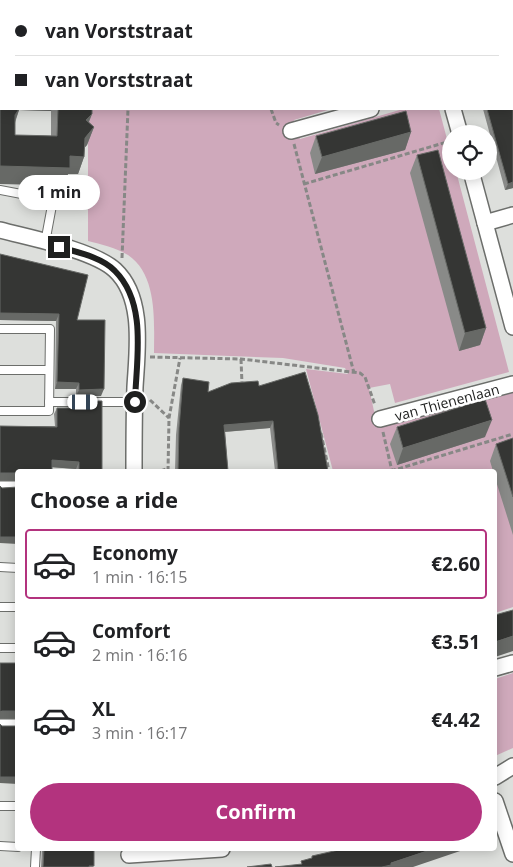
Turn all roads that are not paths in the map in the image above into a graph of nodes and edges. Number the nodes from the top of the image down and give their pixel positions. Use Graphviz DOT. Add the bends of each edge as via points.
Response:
graph roads {
  1 [pos="367,110"];
  2 [pos="454,110"];
  3 [pos="458,125"];
  4 [pos="291,131"];
  5 [pos="473,180"];
  6 [pos="0,190"];
  7 [pos="513,215"];
  8 [pos="485,223"];
  9 [pos="0,230"];
  10 [pos="45,243"];
  11 [pos="513,327"];
  12 [pos="0,329"];
  13 [pos="0,370"];
  14 [pos="49,370"];
  15 [pos="513,384"];
  16 [pos="135,394"];
  17 [pos="49,402"];
  18 [pos="0,411"];
  19 [pos="380,419"];
  20 [pos="134,469"];
  21 [pos="0,487"];
  22 [pos="15,488"];
  23 [pos="0,567"];
  24 [pos="15,568"];
  25 [pos="0,607"];
  26 [pos="15,607"];
  27 [pos="0,648"];
  28 [pos="15,648"];
  29 [pos="513,662"];
  30 [pos="497,667"];
  31 [pos="0,725"];
  32 [pos="15,725"];
  33 [pos="513,766"];
  34 [pos="497,776"];
  35 [pos="0,806"];
  36 [pos="15,806"];
  37 [pos="497,806"];
  38 [pos="0,846"];
  39 [pos="15,847"];
  40 [pos="36,851"];
  41 [pos="198,851"];
  42 [pos="513,854"];
  43 [pos="128,857"];
  44 [pos="35,867"];
  1 -- 4 [label="street"];
  2 -- 3 [label="street"];
  5 -- 8 [label="street"];
  6 -- 10 [label="lane" via="53,200"];
  7 -- 8 [label="street"];
  8 -- 11 [label="street"];
  9 -- 10 [label="street"];
  10 -- 16 [label="street" via="85,254 115,270 130,293 138,357"];
  12 -- 14 [label="lane" via="50,329"];
  13 -- 14 [label="lane"];
  14 -- 17 [label="lane"];
  15 -- 19 [label="street, van Thienenlaan"];
  16 -- 17 [label="lane"];
  16 -- 20 [label="street"];
  17 -- 18 [label="lane" via="49,411"];
  21 -- 22 [label="street"];
  23 -- 24 [label="lane"];
  25 -- 26 [label="lane"];
  27 -- 28 [label="lane"];
  29 -- 30 [label="street"];
  31 -- 32 [label="street"];
  33 -- 34 [label="street"];
  35 -- 36 [label="lane"];
  37 -- 42 [label="street"];
  38 -- 39 [label="lane"];
  40 -- 44 [label="lane"];
  41 -- 43 [label="street"];
}
